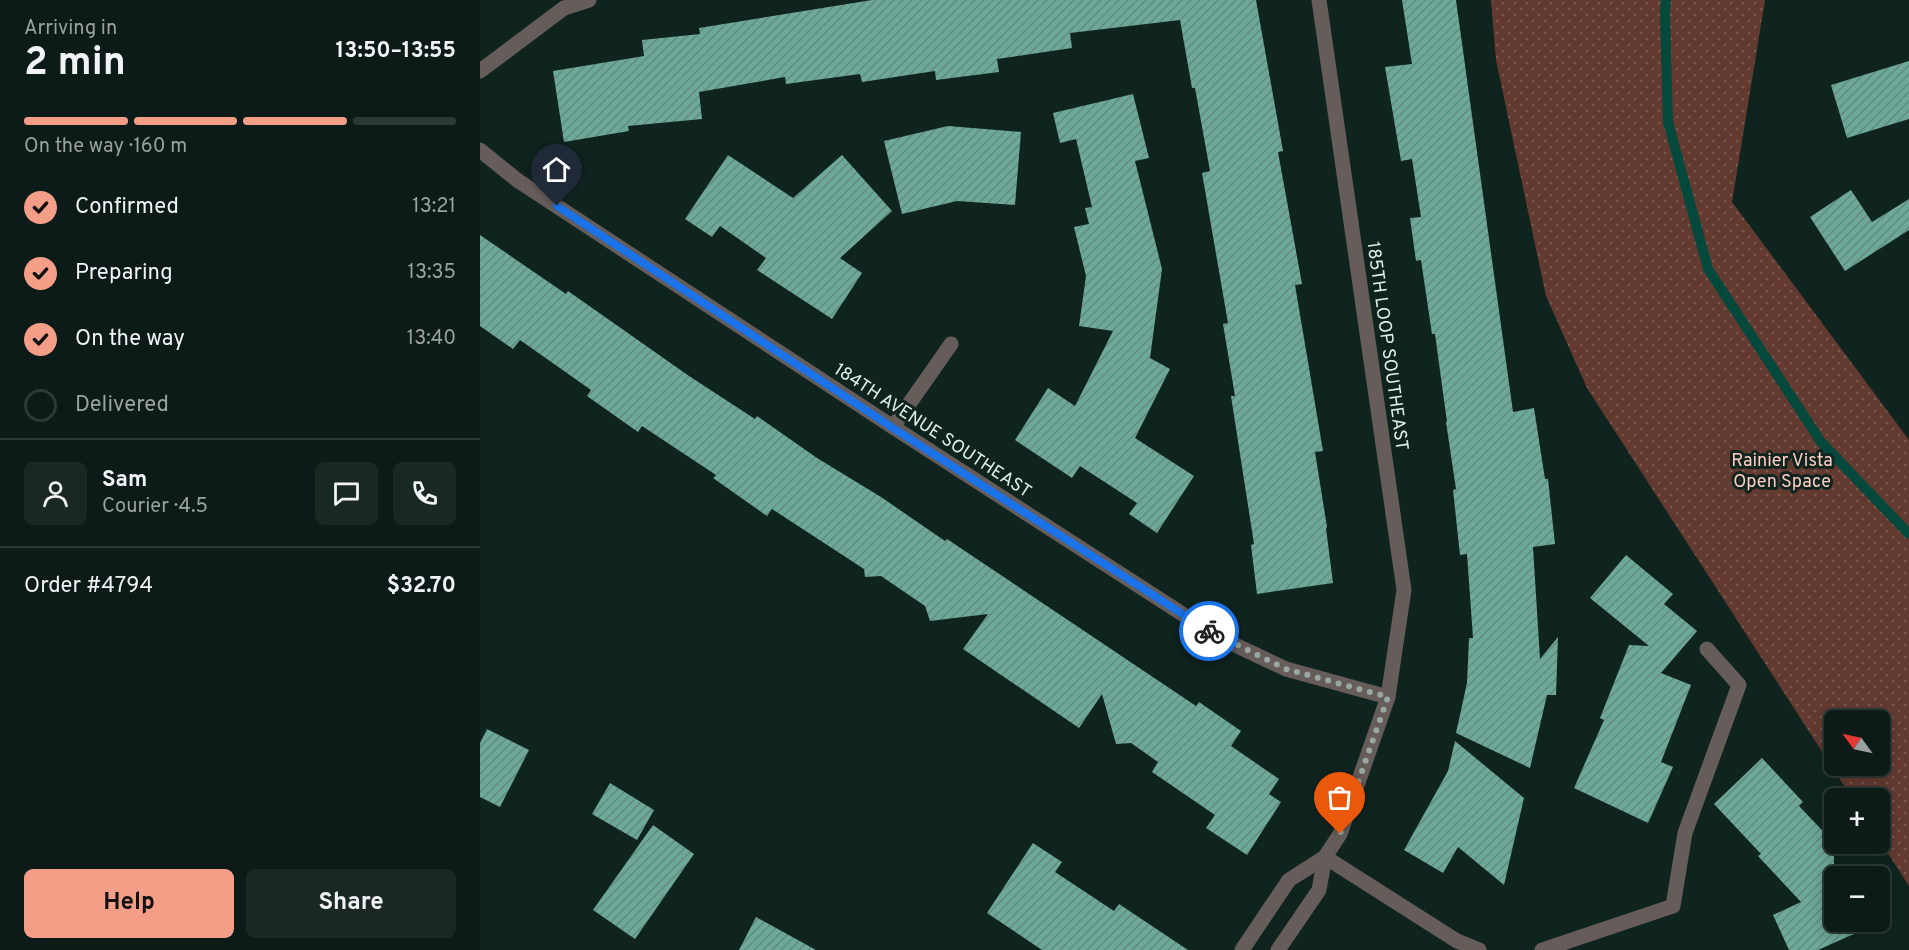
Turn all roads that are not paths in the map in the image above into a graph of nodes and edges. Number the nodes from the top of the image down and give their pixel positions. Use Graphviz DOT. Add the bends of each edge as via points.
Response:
graph roads {
  1 [pos="589,0"];
  2 [pos="1319,0"];
  3 [pos="480,71"];
  4 [pos="480,150"];
  5 [pos="951,344"];
  6 [pos="893,428"];
  7 [pos="1707,649"];
  8 [pos="1388,697"];
  9 [pos="1325,857"];
  10 [pos="1242,950"];
  11 [pos="1278,950"];
  12 [pos="1479,950"];
  13 [pos="1542,950"];
  1 -- 3 [label="street" via="564,8"];
  2 -- 8 [label="street, 185TH LOOP SOUTHEAST" via="1404,590"];
  4 -- 6 [label="street, 184TH AVENUE SOUTHEAST" via="517,180"];
  5 -- 6 [label="street"];
  6 -- 8 [label="street, 184TH AVENUE SOUTHEAST" via="1218,637 1286,669"];
  7 -- 13 [label="street" via="1739,685 1684,833 1673,906"];
  8 -- 9 [label="street, 185TH LOOP SOUTHEAST" via="1340,834"];
  9 -- 10 [label="street" via="1289,880"];
  9 -- 11 [label="street" via="1319,890"];
  9 -- 12 [label="street" via="1457,941"];
}
